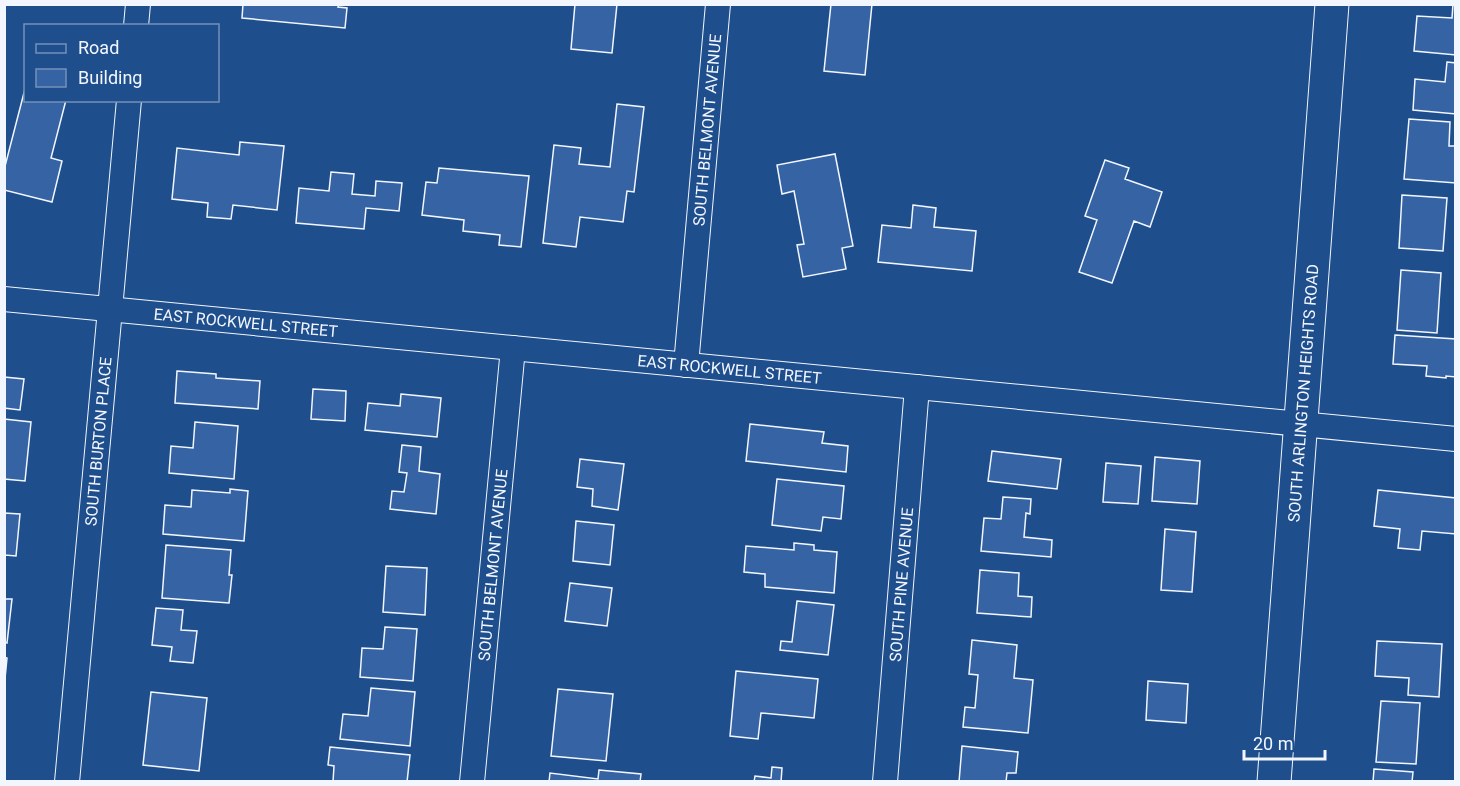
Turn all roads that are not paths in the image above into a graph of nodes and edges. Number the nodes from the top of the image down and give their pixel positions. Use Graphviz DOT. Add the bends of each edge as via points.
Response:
graph roads {
  1 [pos="138,4"];
  2 [pos="718,4"];
  3 [pos="1332,4"];
  4 [pos="136,24"];
  5 [pos="129,102"];
  6 [pos="4,299"];
  7 [pos="111,309"];
  8 [pos="513,348"];
  9 [pos="686,365"];
  10 [pos="917,387"];
  11 [pos="1301,424"];
  12 [pos="1455,439"];
  13 [pos="67,782"];
  14 [pos="472,782"];
  15 [pos="885,782"];
  16 [pos="1274,782"];
  1 -- 4 [label="street"];
  2 -- 9 [label="street, SOUTH BELMONT AVENUE"];
  3 -- 11 [label="main road, SOUTH ARLINGTON HEIGHTS ROAD"];
  5 -- 7 [label="street, SOUTH BURTON PLACE"];
  6 -- 7 [label="street, EAST ROCKWELL STREET"];
  7 -- 8 [label="street, EAST ROCKWELL STREET"];
  7 -- 13 [label="street, SOUTH BURTON PLACE"];
  8 -- 9 [label="street, EAST ROCKWELL STREET"];
  8 -- 14 [label="street, SOUTH BELMONT AVENUE"];
  9 -- 10 [label="street, EAST ROCKWELL STREET"];
  10 -- 11 [label="street, EAST ROCKWELL STREET"];
  10 -- 15 [label="street, SOUTH PINE AVENUE"];
  11 -- 12 [label="street, EAST ROCKWELL STREET"];
  11 -- 16 [label="main road, SOUTH ARLINGTON HEIGHTS ROAD"];
}
